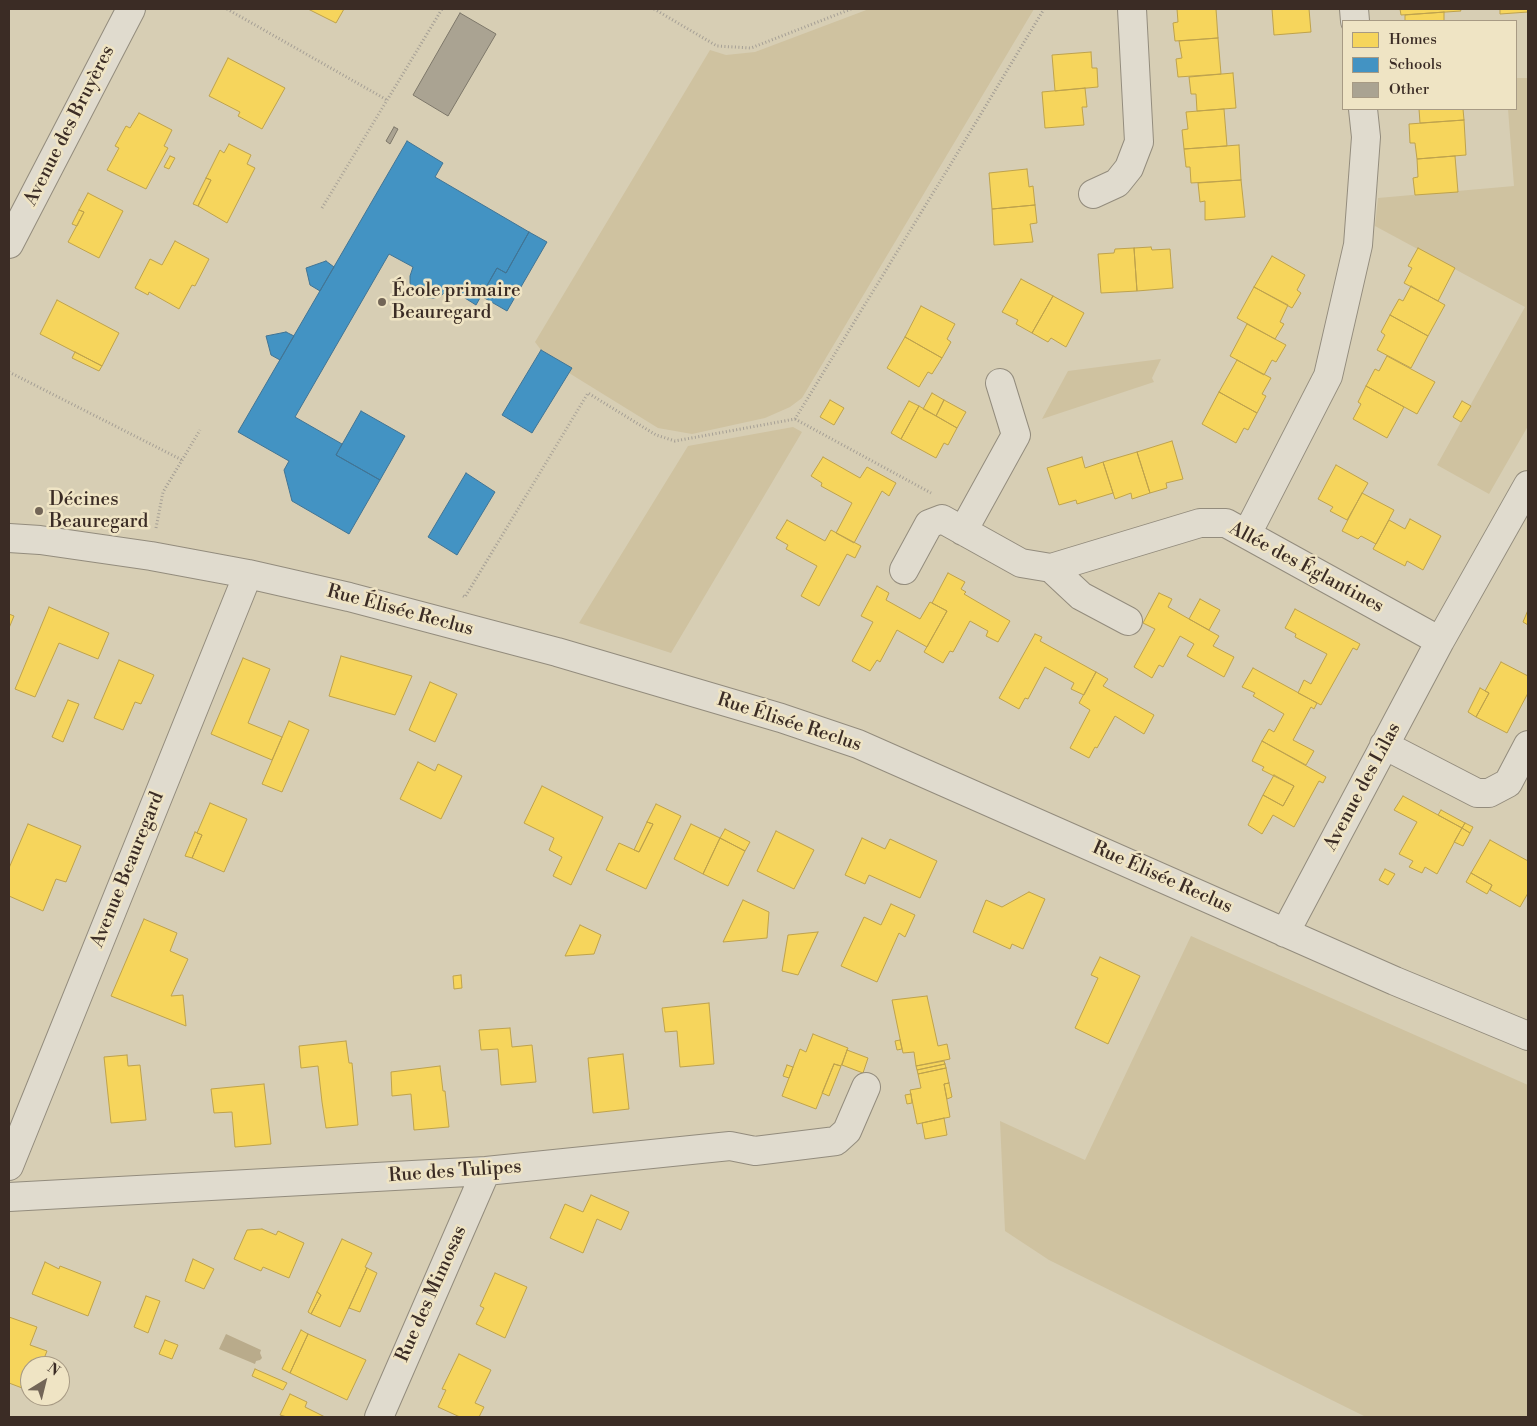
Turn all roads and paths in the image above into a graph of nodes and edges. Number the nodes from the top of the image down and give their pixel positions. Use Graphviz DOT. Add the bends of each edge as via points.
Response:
graph roads {
  1 [pos="131,9"];
  2 [pos="227,9"];
  3 [pos="442,9"];
  4 [pos="654,9"];
  5 [pos="852,9"];
  6 [pos="1044,9"];
  7 [pos="1132,9"];
  8 [pos="387,100"];
  9 [pos="1363,110"];
  10 [pos="1092,194"];
  11 [pos="322,208"];
  12 [pos="9,244"];
  13 [pos="9,372"];
  14 [pos="1000,383"];
  15 [pos="795,420"];
  16 [pos="200,430"];
  17 [pos="182,460"];
  18 [pos="1528,485"];
  19 [pos="953,525"];
  20 [pos="1247,534"];
  21 [pos="9,538"];
  22 [pos="152,556"];
  23 [pos="1052,568"];
  24 [pos="904,570"];
  25 [pos="248,574"];
  26 [pos="456,594"];
  27 [pos="1128,621"];
  28 [pos="1440,641"];
  29 [pos="1384,745"];
  30 [pos="1528,745"];
  31 [pos="1285,933"];
  32 [pos="1528,1036"];
  33 [pos="866,1087"];
  34 [pos="9,1166"];
  35 [pos="486,1171"];
  36 [pos="9,1197"];
  37 [pos="379,1417"];
  1 -- 12 [label="street, Avenue des Bruyères"];
  2 -- 8 [label="path"];
  3 -- 8 [label="path"];
  4 -- 5 [label="path" via="717,46 751,48"];
  6 -- 15 [label="path"];
  7 -- 10 [label="street" via="1139,142 1130,168 1118,183"];
  8 -- 11 [label="path"];
  9 -- 20 [label="street" via="1366,137 1358,245 1328,376"];
  13 -- 17 [label="path"];
  14 -- 19 [label="street" via="1016,434"];
  15 -- 19 [label="path" via="931,493"];
  15 -- 26 [label="path" via="675,441 656,436 588,393 465,596"];
  16 -- 17 [label="path"];
  17 -- 22 [label="path" via="163,492"];
  18 -- 28 [label="street, Avenue des Lilas"];
  19 -- 23 [label="street, Allée des Églantines" via="1021,563"];
  19 -- 24 [label="street" via="929,524"];
  20 -- 23 [label="street, Allée des Églantines" via="1226,522 1200,523"];
  20 -- 28 [label="street, Allée des Églantines"];
  21 -- 22 [label="street, Rue Élisée Reclus"];
  22 -- 25 [label="street, Rue Élisée Reclus"];
  23 -- 27 [label="street" via="1081,596"];
  25 -- 31 [label="street, Rue Élisée Reclus" via="549,650 849,741"];
  25 -- 34 [label="street, Avenue Beauregard"];
  28 -- 29 [label="street, Avenue des Lilas"];
  29 -- 30 [label="street" via="1477,793 1488,794 1508,783"];
  29 -- 31 [label="street, Avenue des Lilas"];
  31 -- 32 [label="street, Rue Élisée Reclus"];
  33 -- 35 [label="street, Rue des Tulipes" via="847,1131 836,1141 755,1151 730,1146"];
  35 -- 36 [label="street, Rue des Tulipes"];
  35 -- 37 [label="street, Rue des Mimosas"];
}
